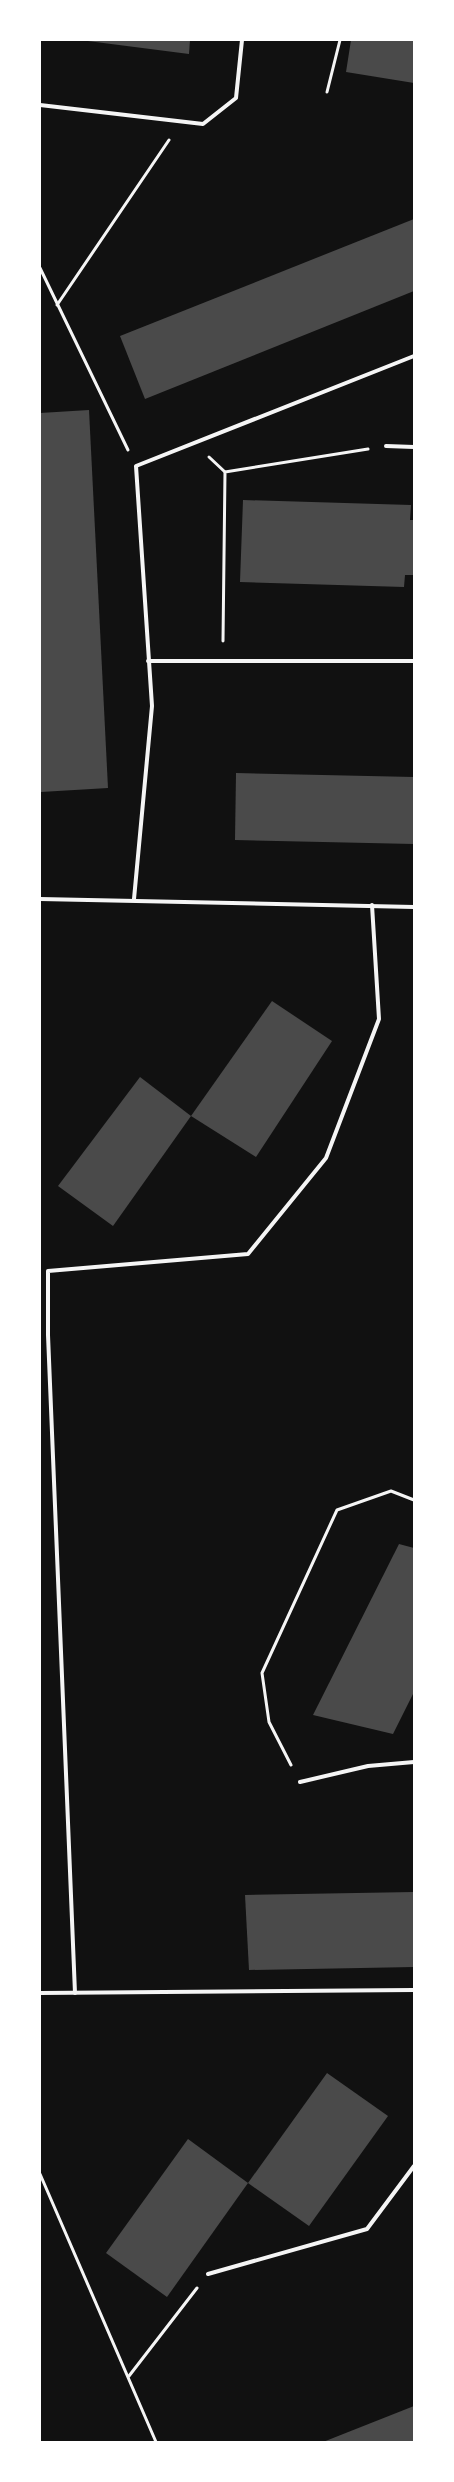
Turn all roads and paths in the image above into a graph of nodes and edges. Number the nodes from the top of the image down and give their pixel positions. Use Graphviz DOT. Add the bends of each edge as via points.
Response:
graph roads {
  1 [pos="242,40"];
  2 [pos="340,40"];
  3 [pos="327,92"];
  4 [pos="40,105"];
  5 [pos="182,121"];
  6 [pos="40,268"];
  7 [pos="57,305"];
  8 [pos="414,356"];
  9 [pos="386,446"];
  10 [pos="414,447"];
  11 [pos="136,466"];
  12 [pos="148,661"];
  13 [pos="223,661"];
  14 [pos="414,661"];
  15 [pos="40,899"];
  16 [pos="134,899"];
  17 [pos="372,905"];
  18 [pos="414,907"];
  19 [pos="414,1500"];
  20 [pos="414,1762"];
  21 [pos="300,1782"];
  22 [pos="414,1990"];
  23 [pos="40,1993"];
  24 [pos="75,1993"];
  25 [pos="414,2166"];
  26 [pos="40,2174"];
  27 [pos="208,2274"];
  28 [pos="129,2376"];
  29 [pos="156,2442"];
  1 -- 5 [label="lane" via="236,98 204,124"];
  2 -- 3 [label="path"];
  4 -- 5 [label="lane"];
  5 -- 7 [label="path"];
  6 -- 7 [label="path"];
  7 -- 11 [label="path"];
  8 -- 11 [label="lane"];
  9 -- 10 [label="lane"];
  9 -- 13 [label="path" via="225,472"];
  11 -- 12 [label="lane"];
  12 -- 13 [label="lane"];
  12 -- 16 [label="lane" via="152,706"];
  13 -- 14 [label="lane"];
  15 -- 16 [label="lane"];
  16 -- 17 [label="lane"];
  17 -- 18 [label="lane"];
  17 -- 24 [label="lane" via="379,1019 326,1158 248,1254 48,1270"];
  19 -- 21 [label="path" via="391,1491 337,1510 262,1673 270,1722"];
  20 -- 21 [label="lane" via="368,1766"];
  22 -- 24 [label="lane"];
  23 -- 24 [label="lane"];
  25 -- 27 [label="lane" via="367,2229"];
  26 -- 28 [label="path"];
  27 -- 28 [label="path"];
  28 -- 29 [label="path"];
}
